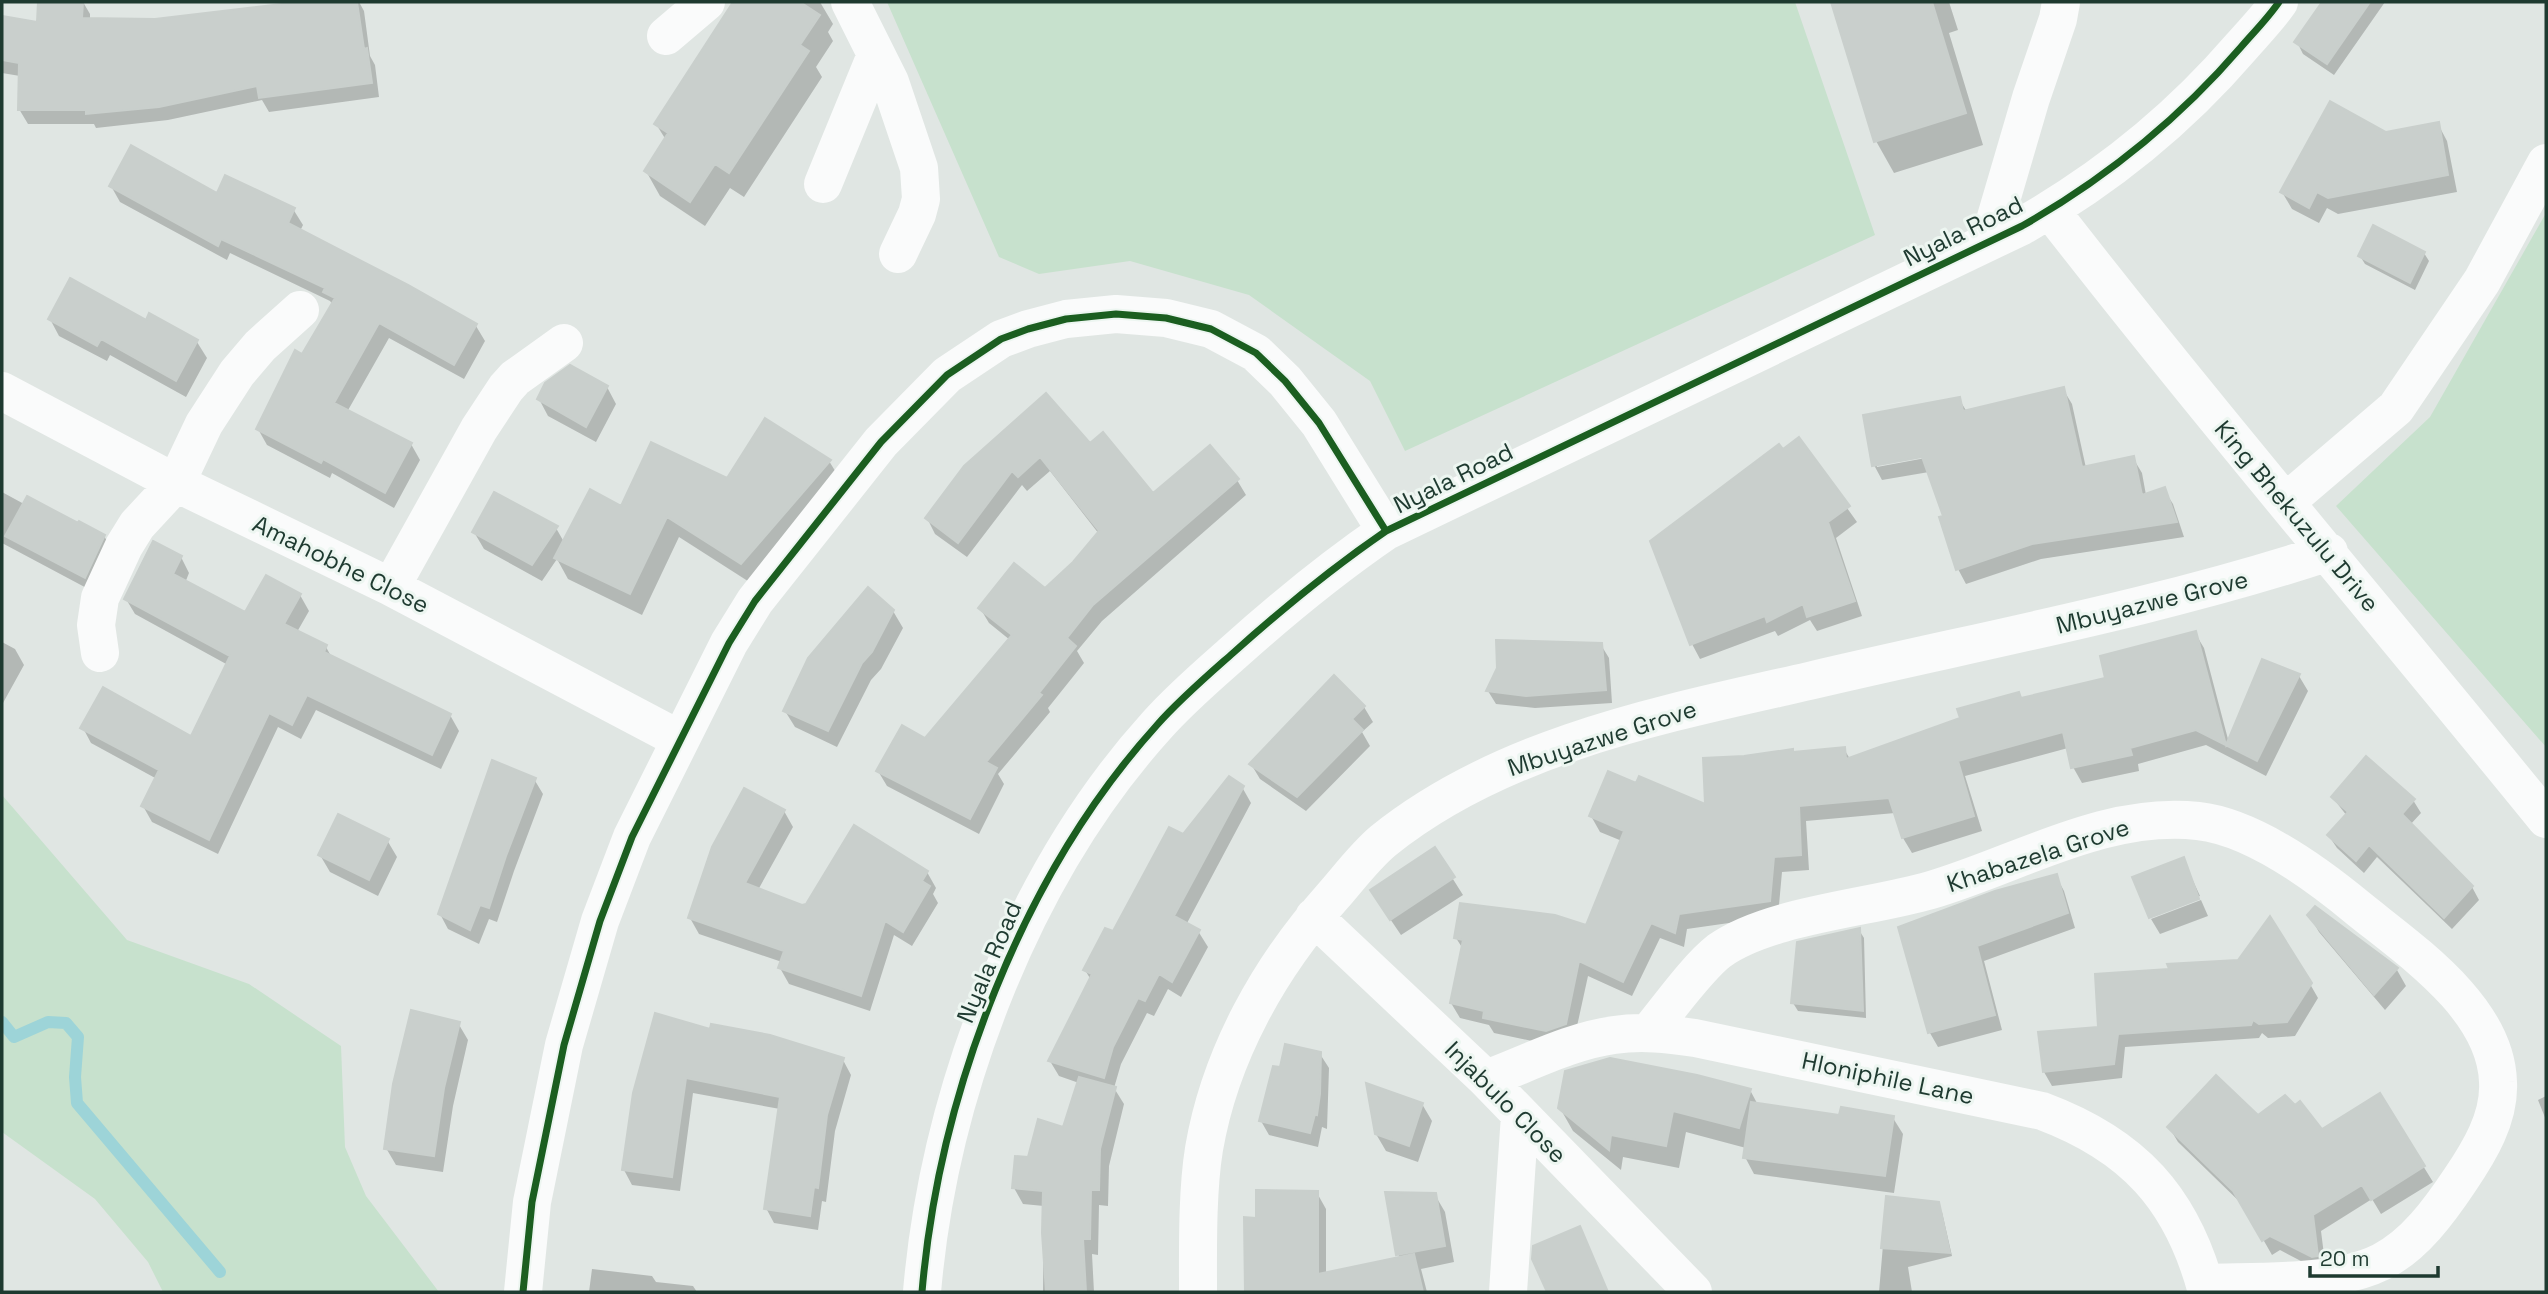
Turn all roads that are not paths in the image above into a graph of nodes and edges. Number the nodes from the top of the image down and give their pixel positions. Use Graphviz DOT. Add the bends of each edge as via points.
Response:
graph roads {
  1 [pos="706,2"];
  2 [pos="850,2"];
  3 [pos="2061,2"];
  4 [pos="2279,2"];
  5 [pos="666,36"];
  6 [pos="876,55"];
  7 [pos="2546,163"];
  8 [pos="823,184"];
  9 [pos="2050,210"];
  10 [pos="1989,240"];
  11 [pos="898,254"];
  12 [pos="300,310"];
  13 [pos="564,343"];
  14 [pos="2,390"];
  15 [pos="176,483"];
  16 [pos="2286,502"];
  17 [pos="1386,531"];
  18 [pos="2329,552"];
  19 [pos="391,587"];
  20 [pos="100,653"];
  21 [pos="679,739"];
  22 [pos="2546,819"];
  23 [pos="1314,917"];
  24 [pos="1649,1032"];
  25 [pos="1486,1079"];
  26 [pos="1520,1115"];
  27 [pos="2206,1288"];
  28 [pos="523,1292"];
  29 [pos="922,1292"];
  30 [pos="1198,1292"];
  31 [pos="1508,1292"];
  32 [pos="1693,1292"];
  1 -- 5 [label="street"];
  2 -- 6 [label="street"];
  3 -- 10 [label="street"];
  4 -- 9 [label="street, Nyala Road" via="2211,83 2129,157"];
  6 -- 8 [label="street"];
  6 -- 11 [label="street" via="890,82 920,178 918,214"];
  7 -- 16 [label="street" via="2482,281 2396,408"];
  9 -- 10 [label="street, Nyala Road"];
  9 -- 16 [label="street, King Bhekuzulu Drive"];
  10 -- 17 [label="street, Nyala Road"];
  12 -- 15 [label="street" via="237,373 204,424"];
  13 -- 19 [label="street" via="506,388"];
  14 -- 15 [label="street, Amahobhe Close"];
  15 -- 19 [label="street, Amahobhe Close"];
  15 -- 20 [label="street" via="137,525 109,574 96,625"];
  16 -- 18 [label="street, King Bhekuzulu Drive"];
  17 -- 21 [label="street" via="1319,423 1256,353 1212,329 1166,318 1116,314 1028,329 993,344 947,375 881,442 755,601"];
  17 -- 29 [label="street, Nyala Road" via="1278,613 1156,726 1063,853 1039,895 974,1048 946,1140"];
  18 -- 22 [label="street, King Bhekuzulu Drive"];
  18 -- 23 [label="street, Mbuyazwe Grove" via="2255,577 1728,699 1569,744 1498,771 1437,803 1380,843"];
  19 -- 21 [label="street, Amahobhe Close"];
  21 -- 28 [label="street" via="632,837 600,921 568,1032 532,1202"];
  23 -- 25 [label="street, Injabulo Close"];
  23 -- 30 [label="street, Mbuyazwe Grove" via="1256,1004 1214,1104 1203,1153"];
  24 -- 25 [label="street, Hloniphile Lane" via="1581,1042"];
  24 -- 27 [label="street, Hloniphile Lane" via="2042,1111 2077,1124 2133,1162 2164,1196 2183,1227"];
  24 -- 27 [label="street, Khabazela Grove" via="1716,953 1756,932 1934,889 2086,834 2137,822 2202,821 2232,829 2305,868 2452,988 2484,1030 2498,1082 2488,1132 2475,1158 2411,1241 2382,1262 2329,1276"];
  25 -- 26 [label="street, Injabulo Close"];
  26 -- 31 [label="street"];
  26 -- 32 [label="street, Injabulo Close"];
}
